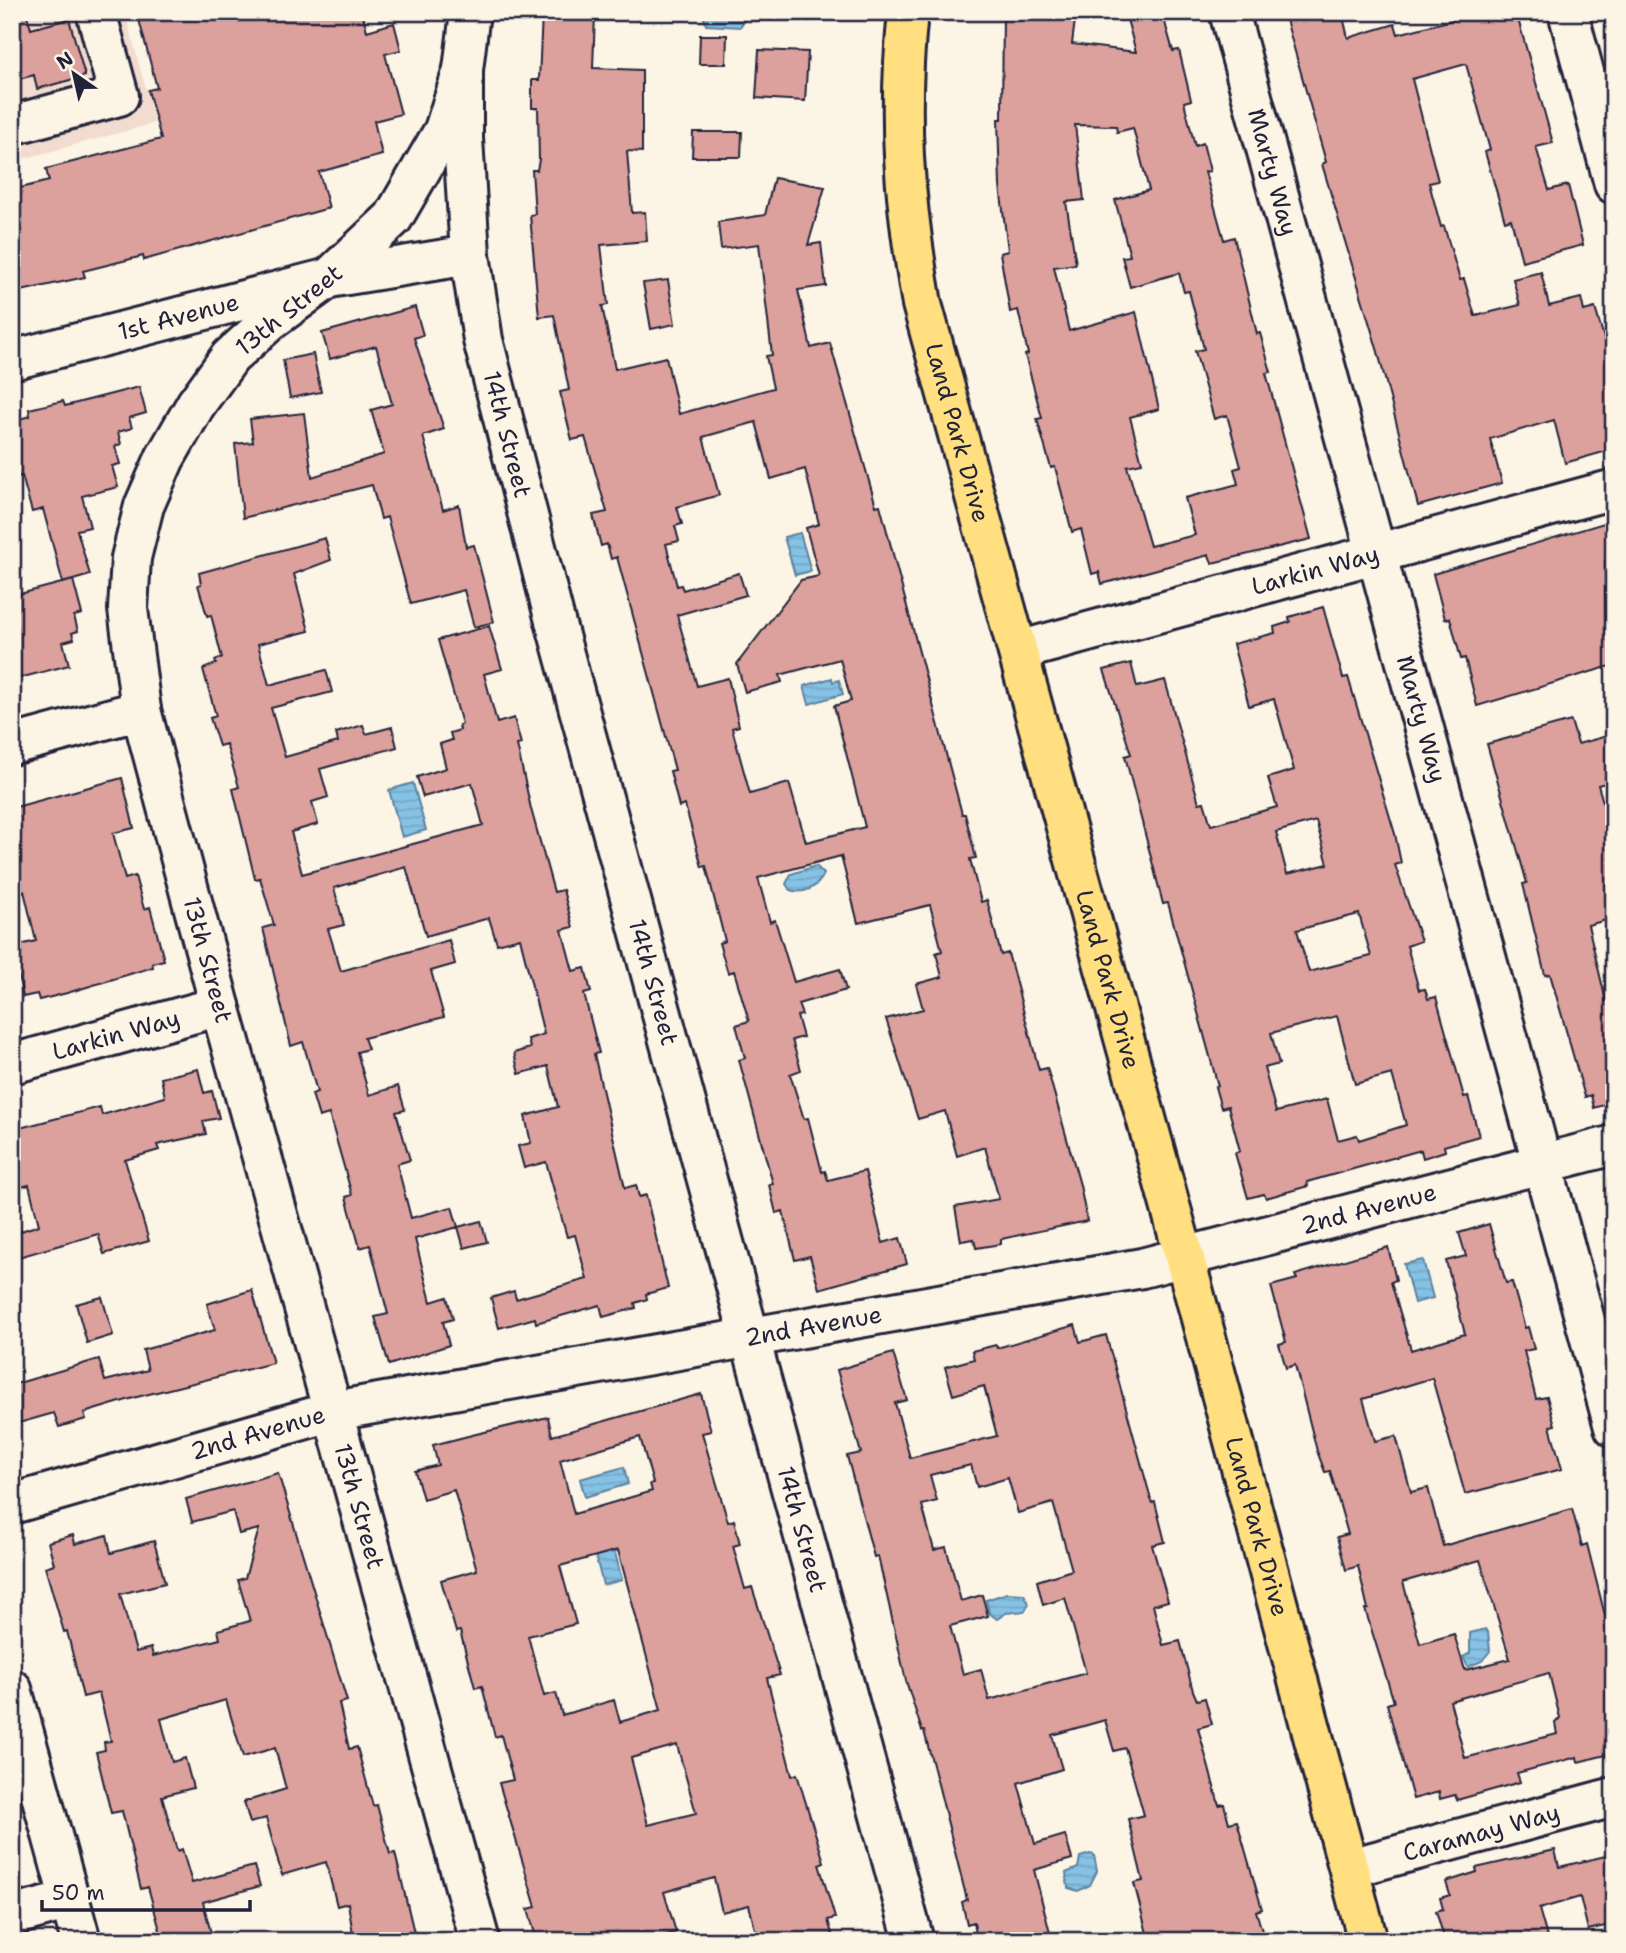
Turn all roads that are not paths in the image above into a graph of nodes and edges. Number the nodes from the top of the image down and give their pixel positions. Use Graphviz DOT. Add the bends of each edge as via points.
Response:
graph roads {
  1 [pos="96,12"];
  2 [pos="470,12"];
  3 [pos="908,12"];
  4 [pos="1229,12"];
  5 [pos="1568,12"];
  6 [pos="463,70"];
  7 [pos="12,125"];
  8 [pos="1614,184"];
  9 [pos="470,255"];
  10 [pos="329,278"];
  11 [pos="12,360"];
  12 [pos="1614,489"];
  13 [pos="1377,555"];
  14 [pos="1018,651"];
  15 [pos="141,710"];
  16 [pos="12,745"];
  17 [pos="220,1006"];
  18 [pos="12,1064"];
  19 [pos="1614,1145"];
  20 [pos="1542,1164"];
  21 [pos="1185,1258"];
  22 [pos="750,1337"];
  23 [pos="334,1412"];
  24 [pos="1614,1427"];
  25 [pos="12,1504"];
  26 [pos="12,1689"];
  27 [pos="1614,1797"];
  28 [pos="1350,1868"];
  29 [pos="69,1900"];
  30 [pos="12,1916"];
  31 [pos="81,1941"];
  32 [pos="480,1941"];
  33 [pos="914,1941"];
  34 [pos="1367,1941"];
  1 -- 7 [label="street" via="119,96"];
  2 -- 6 [label="street, 14th Street"];
  3 -- 14 [label="main road, Land Park Drive" via="902,67 902,157 911,242 938,371"];
  4 -- 13 [label="street, Marty Way"];
  5 -- 8 [label="street"];
  6 -- 9 [label="street, 14th Street"];
  6 -- 10 [label="street, 13th Street" via="444,130 393,218"];
  9 -- 10 [label="street, 1st Avenue"];
  9 -- 22 [label="street, 14th Street" via="484,340 555,621"];
  10 -- 11 [label="street, 1st Avenue"];
  10 -- 15 [label="street, 13th Street" via="230,357 196,404 144,506 131,558 128,609"];
  12 -- 13 [label="street, Larkin Way"];
  13 -- 14 [label="street, Larkin Way"];
  13 -- 20 [label="street, Marty Way"];
  14 -- 21 [label="main road, Land Park Drive"];
  15 -- 16 [label="street"];
  15 -- 17 [label="street, 13th Street"];
  17 -- 18 [label="street, Larkin Way"];
  17 -- 23 [label="street, 13th Street"];
  19 -- 20 [label="street, 2nd Avenue"];
  20 -- 21 [label="street, 2nd Avenue"];
  20 -- 24 [label="street, Marty Way"];
  21 -- 22 [label="street, 2nd Avenue"];
  21 -- 28 [label="main road, Land Park Drive"];
  22 -- 23 [label="street, 2nd Avenue"];
  22 -- 33 [label="street, 14th Street"];
  23 -- 25 [label="street, 2nd Avenue"];
  23 -- 32 [label="street, 13th Street"];
  26 -- 29 [label="street"];
  27 -- 28 [label="street, Caramay Way"];
  28 -- 34 [label="main road, Land Park Drive"];
  29 -- 30 [label="street"];
  29 -- 31 [label="street"];
}
